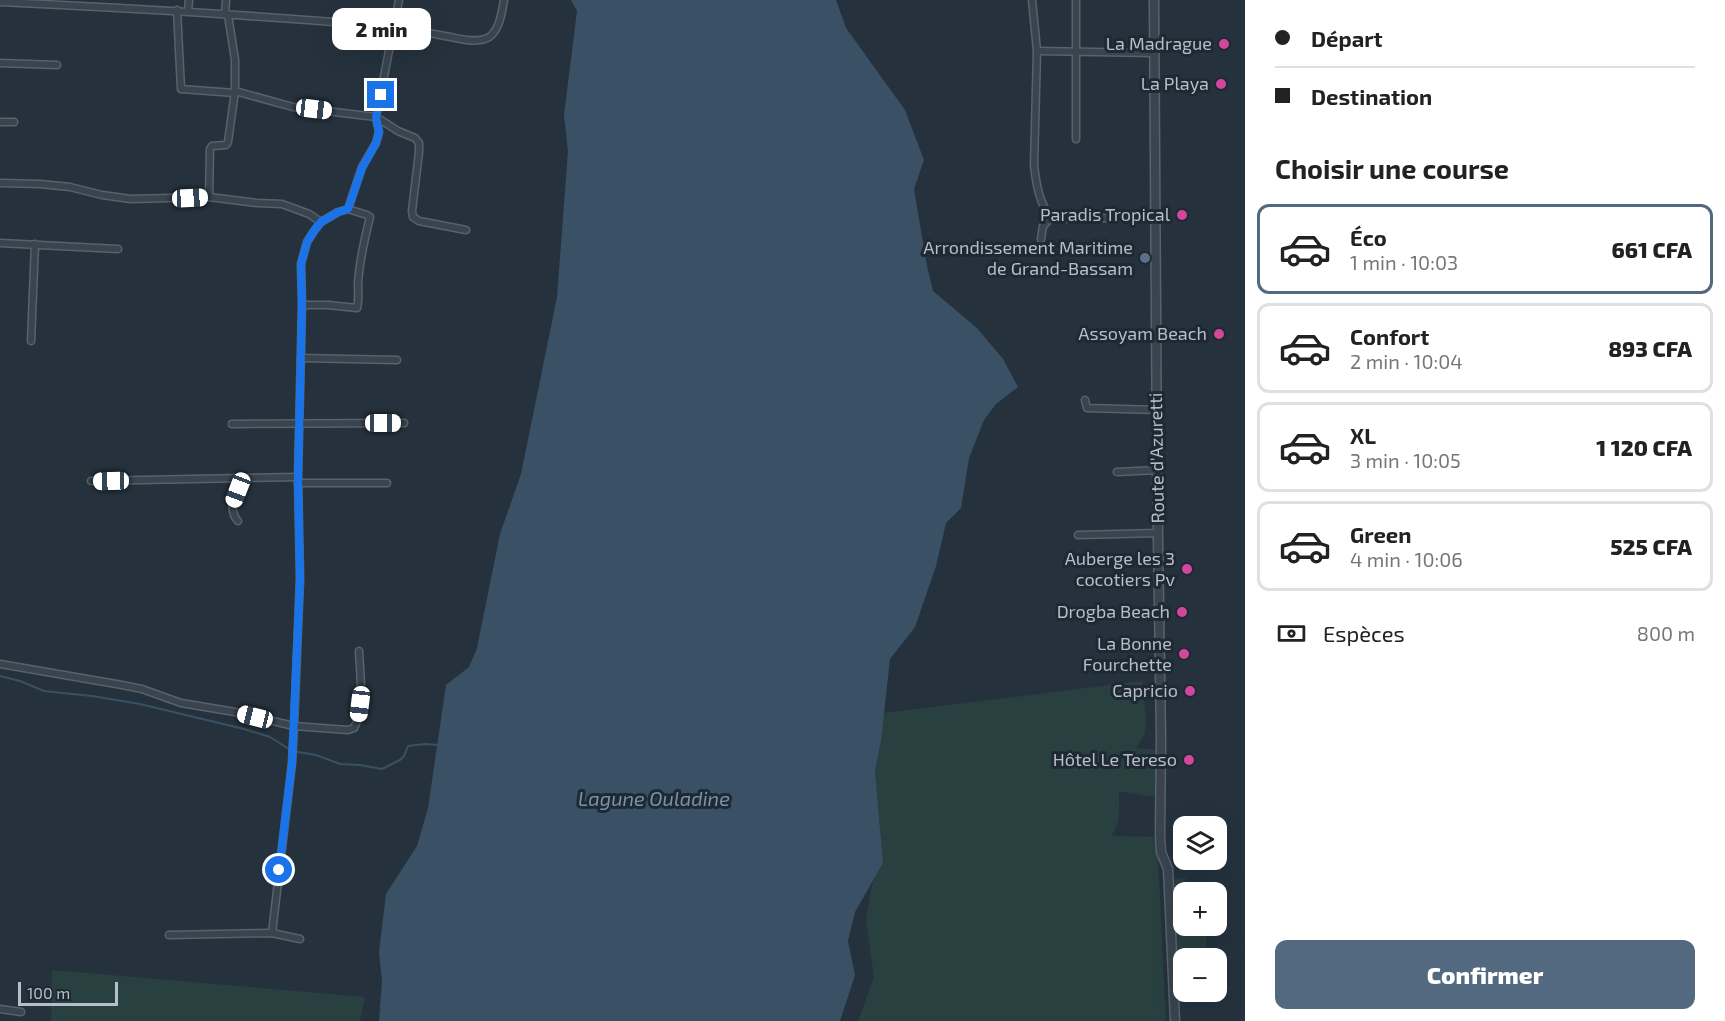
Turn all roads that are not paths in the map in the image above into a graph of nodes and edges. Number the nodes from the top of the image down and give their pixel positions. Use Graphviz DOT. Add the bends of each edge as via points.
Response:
graph roads {
  1 [pos="189,0"];
  2 [pos="226,0"];
  3 [pos="399,0"];
  4 [pos="504,0"];
  5 [pos="1032,0"];
  6 [pos="1076,0"];
  7 [pos="1154,0"];
  8 [pos="0,2"];
  9 [pos="177,10"];
  10 [pos="188,11"];
  11 [pos="226,15"];
  12 [pos="395,27"];
  13 [pos="1037,51"];
  14 [pos="1076,53"];
  15 [pos="1154,53"];
  16 [pos="0,63"];
  17 [pos="57,65"];
  18 [pos="235,92"];
  19 [pos="376,117"];
  20 [pos="0,122"];
  21 [pos="14,122"];
  22 [pos="1076,139"];
  23 [pos="0,183"];
  24 [pos="209,197"];
  25 [pos="348,209"];
  26 [pos="1157,217"];
  27 [pos="1051,218"];
  28 [pos="321,222"];
  29 [pos="466,230"];
  30 [pos="1041,239"];
  31 [pos="0,243"];
  32 [pos="35,244"];
  33 [pos="118,249"];
  34 [pos="302,305"];
  35 [pos="31,341"];
  36 [pos="301,358"];
  37 [pos="397,360"];
  38 [pos="1085,400"];
  39 [pos="1157,411"];
  40 [pos="299,423"];
  41 [pos="404,423"];
  42 [pos="232,424"];
  43 [pos="1157,470"];
  44 [pos="1117,472"];
  45 [pos="242,478"];
  46 [pos="298,480"];
  47 [pos="91,481"];
  48 [pos="387,483"];
  49 [pos="238,521"];
  50 [pos="1158,533"];
  51 [pos="1078,535"];
  52 [pos="359,651"];
  53 [pos="0,664"];
  54 [pos="294,726"];
  55 [pos="272,933"];
  56 [pos="169,935"];
  57 [pos="300,939"];
  58 [pos="0,1009"];
  59 [pos="21,1012"];
  60 [pos="1175,1021"];
  1 -- 10 [label="street"];
  2 -- 11 [label="street"];
  3 -- 12 [label="street"];
  4 -- 12 [label="street" via="497,26 491,37 484,40"];
  5 -- 13 [label="street"];
  6 -- 14 [label="street"];
  7 -- 15 [label="street, Route d'Azuretti"];
  8 -- 9 [label="street"];
  9 -- 10 [label="street"];
  9 -- 18 [label="street" via="181,89"];
  10 -- 11 [label="street"];
  11 -- 12 [label="street"];
  11 -- 18 [label="street" via="235,60"];
  12 -- 19 [label="street"];
  13 -- 14 [label="street"];
  13 -- 27 [label="street" via="1035,173 1038,193"];
  14 -- 15 [label="street"];
  14 -- 22 [label="street"];
  15 -- 26 [label="street, Route d'Azuretti"];
  16 -- 17 [label="street"];
  18 -- 19 [label="street" via="293,106"];
  18 -- 24 [label="street" via="228,142 210,149"];
  19 -- 25 [label="street" via="376,143 362,168"];
  19 -- 29 [label="street" via="419,143 414,217"];
  20 -- 21 [label="street"];
  23 -- 24 [label="street" via="70,187 131,199"];
  24 -- 28 [label="street" via="282,204"];
  25 -- 28 [label="street"];
  25 -- 34 [label="street" via="370,218 357,308"];
  26 -- 27 [label="street"];
  26 -- 39 [label="street, Route d'Azuretti"];
  27 -- 30 [label="street" via="1043,226"];
  28 -- 34 [label="street" via="307,242 302,260"];
  31 -- 32 [label="street"];
  32 -- 33 [label="street"];
  32 -- 35 [label="street"];
  34 -- 36 [label="street"];
  36 -- 37 [label="street"];
  36 -- 40 [label="street"];
  38 -- 39 [label="street" via="1087,408"];
  39 -- 43 [label="street, Route d'Azuretti"];
  40 -- 41 [label="street"];
  40 -- 42 [label="street"];
  40 -- 46 [label="street"];
  43 -- 44 [label="street"];
  43 -- 50 [label="street, Route d'Azuretti"];
  45 -- 46 [label="street"];
  45 -- 47 [label="street"];
  45 -- 49 [label="street" via="231,508"];
  46 -- 48 [label="street"];
  46 -- 54 [label="street" via="300,579"];
  50 -- 51 [label="street"];
  50 -- 60 [label="street, Route d'Azuretti" via="1160,835 1168,869"];
  52 -- 54 [label="street" via="360,704 354,728"];
  53 -- 54 [label="street" via="142,689 181,703"];
  54 -- 55 [label="street"];
  55 -- 56 [label="street"];
  55 -- 57 [label="street"];
  58 -- 59 [label="street"];
}
